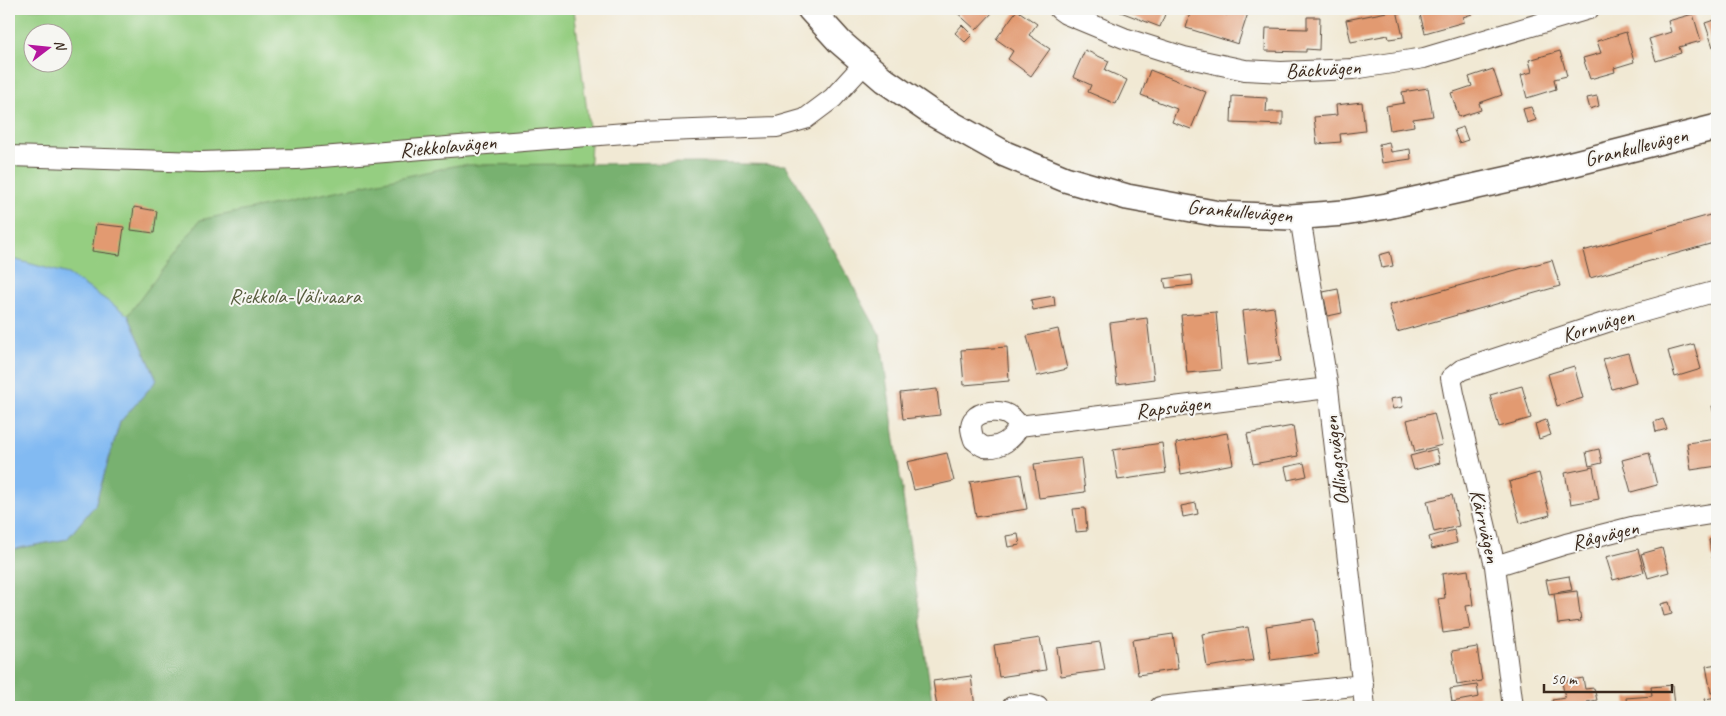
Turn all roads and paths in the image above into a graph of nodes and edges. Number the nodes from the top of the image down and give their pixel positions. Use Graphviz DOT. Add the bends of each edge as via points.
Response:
graph roads {
  1 [pos="810,9"];
  2 [pos="1059,9"];
  3 [pos="1589,9"];
  4 [pos="865,63"];
  5 [pos="1717,127"];
  6 [pos="9,156"];
  7 [pos="1300,217"];
  8 [pos="1717,291"];
  9 [pos="1480,364"];
  10 [pos="1328,388"];
  11 [pos="1019,426"];
  12 [pos="1717,513"];
  13 [pos="1495,566"];
  14 [pos="1363,685"];
  15 [pos="1012,707"];
  16 [pos="1038,707"];
  17 [pos="1160,707"];
  18 [pos="1365,707"];
  19 [pos="1512,707"];
  1 -- 4 [label="street, Grankullevägen" via="840,42"];
  2 -- 3 [label="street, Bäckvägen" via="1124,38 1184,56 1246,70 1281,72 1353,69 1424,58"];
  4 -- 6 [label="street, Riekkolavägen" via="833,98 805,118 777,128 638,132 296,159 201,162"];
  4 -- 7 [label="street, Grankullevägen" via="932,113 1005,154 1065,179 1127,197 1219,214"];
  5 -- 7 [label="street, Grankullevägen" via="1459,191 1361,210"];
  7 -- 10 [label="street, Odlingsvägen"];
  8 -- 9 [label="street, Kornvägen" via="1610,321"];
  9 -- 13 [label="street, Kärrvägen" via="1461,370 1451,378"];
  10 -- 11 [label="street, Rapsvägen"];
  10 -- 14 [label="street, Odlingsvägen"];
  12 -- 13 [label="street, Rågvägen" via="1636,526"];
  13 -- 19 [label="street, Kärrvägen"];
  14 -- 17 [label="street"];
  14 -- 18 [label="street, Odlingsvägen"];
  15 -- 16 [label="street"];
}
